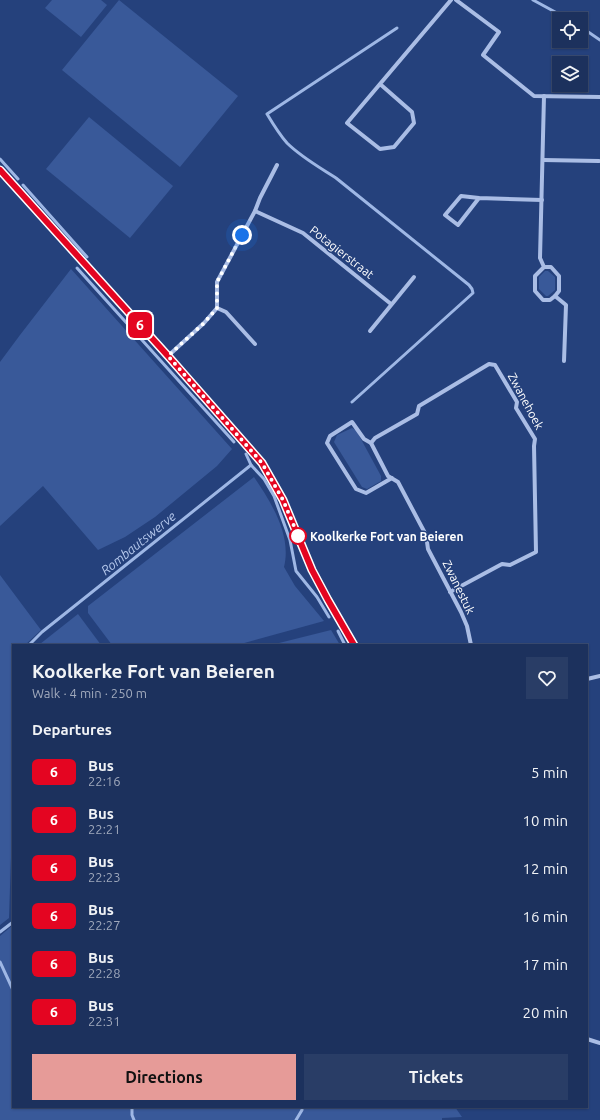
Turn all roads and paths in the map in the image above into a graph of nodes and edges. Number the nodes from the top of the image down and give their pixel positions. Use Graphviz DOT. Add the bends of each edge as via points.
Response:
graph roads {
  1 [pos="451,0"];
  2 [pos="456,0"];
  3 [pos="380,84"];
  4 [pos="544,96"];
  5 [pos="600,98"];
  6 [pos="542,160"];
  7 [pos="599,161"];
  8 [pos="277,165"];
  9 [pos="0,170"];
  10 [pos="479,198"];
  11 [pos="542,200"];
  12 [pos="255,211"];
  13 [pos="544,267"];
  14 [pos="414,277"];
  15 [pos="555,296"];
  16 [pos="391,304"];
  17 [pos="217,308"];
  18 [pos="370,331"];
  19 [pos="255,344"];
  20 [pos="168,356"];
  21 [pos="564,362"];
  22 [pos="371,443"];
  23 [pos="392,478"];
  24 [pos="450,592"];
  25 [pos="353,644"];
  26 [pos="471,644"];
  27 [pos="600,676"];
  28 [pos="588,679"];
  29 [pos="588,1039"];
  30 [pos="600,1042"];
  1 -- 3 [label="street"];
  2 -- 4 [label="street" via="499,32 483,55 534,96"];
  3 -- 3 [label="street" via="347,123 380,149 394,148 414,123 412,112"];
  4 -- 5 [label="street"];
  4 -- 6 [label="street"];
  6 -- 7 [label="street"];
  6 -- 11 [label="street"];
  8 -- 12 [label="street"];
  9 -- 20 [label="street"];
  10 -- 10 [label="street" via="458,225 445,215 460,196"];
  10 -- 11 [label="street"];
  11 -- 13 [label="street" via="540,258"];
  12 -- 16 [label="street, Potagierstraat" via="304,233"];
  12 -- 17 [label="street" via="217,282"];
  13 -- 15 [label="street" via="551,267 559,276 559,291"];
  13 -- 15 [label="street" via="535,276 535,291 543,300 550,300"];
  14 -- 16 [label="street"];
  15 -- 21 [label="street" via="566,305"];
  16 -- 18 [label="street"];
  17 -- 19 [label="street" via="226,312"];
  17 -- 20 [label="street"];
  20 -- 25 [label="street" via="268,472 283,500 312,570"];
  22 -- 23 [label="street, Zwanestuk" via="388,476"];
  22 -- 23 [label="street, Zwanestuk" via="364,440 352,422 330,436 327,443 356,489 366,494"];
  22 -- 24 [label="street, Zwanehoek" via="375,438 416,414 419,406 489,364 495,365 517,402 516,408 535,439 536,552 510,565 502,564"];
  23 -- 24 [label="street, Zwanestuk" via="398,482 426,535 428,549"];
  24 -- 26 [label="street, Zwanestuk" via="467,626"];
  27 -- 28 [label="street"];
  29 -- 30 [label="street"];
}
